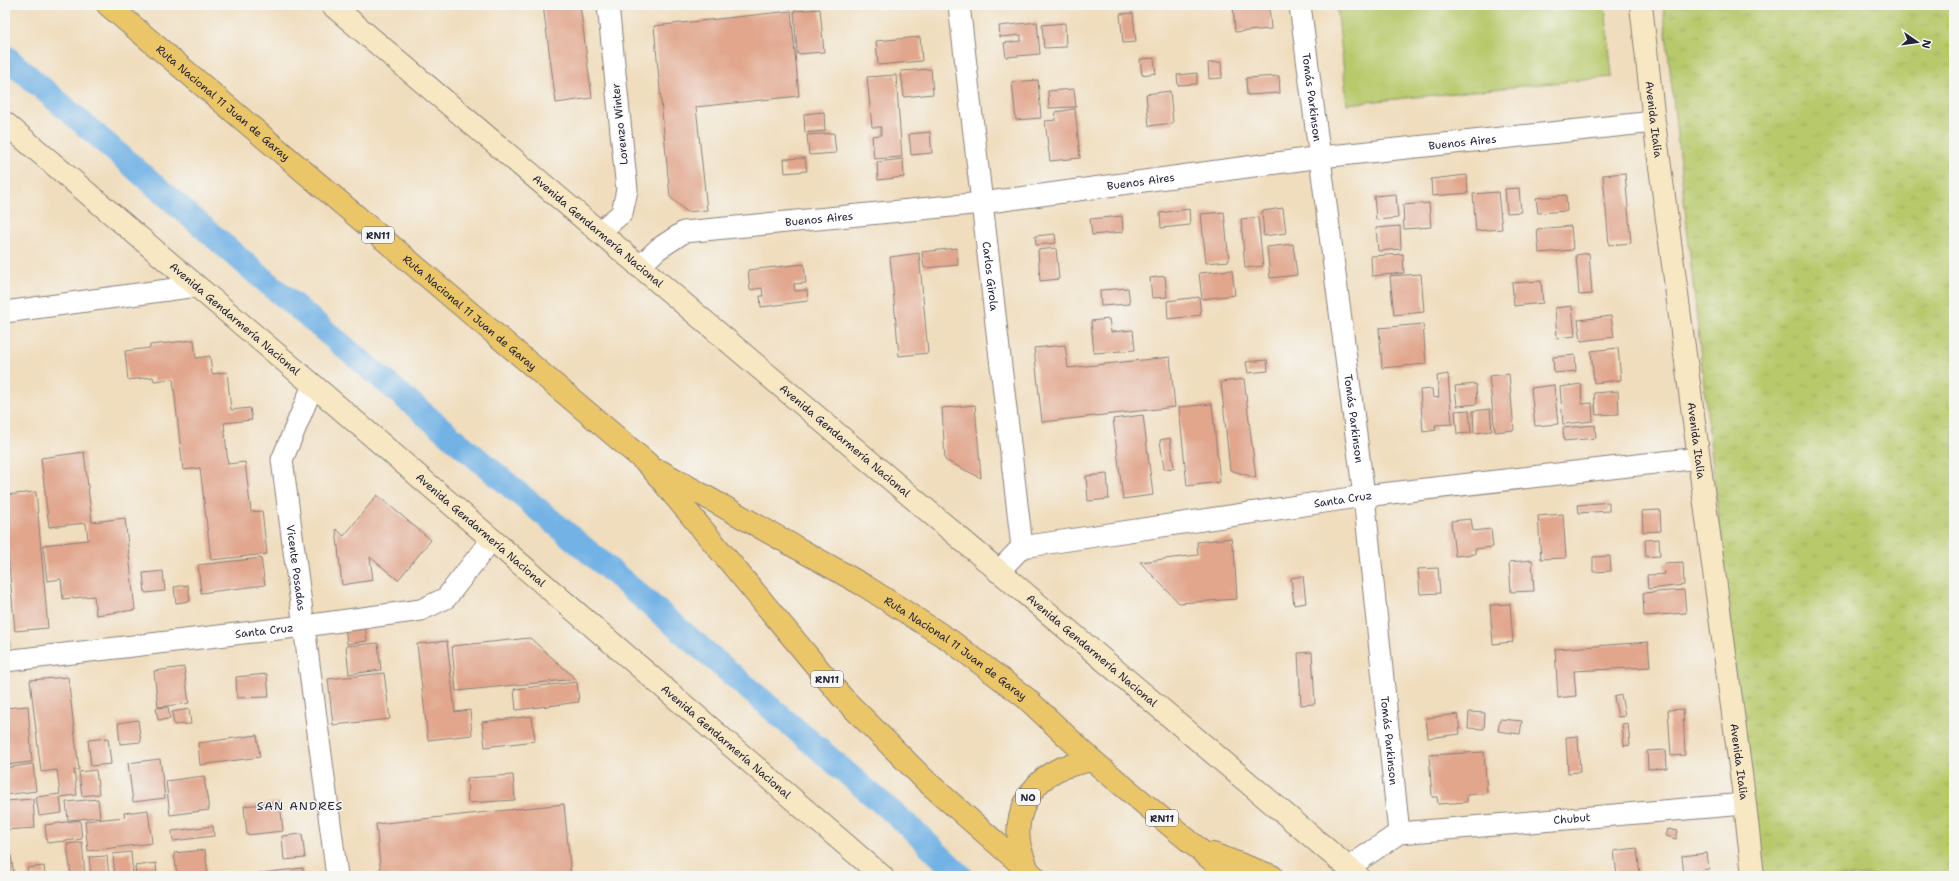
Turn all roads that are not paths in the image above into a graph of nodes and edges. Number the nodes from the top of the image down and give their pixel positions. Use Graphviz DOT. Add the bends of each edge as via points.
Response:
graph roads {
  1 [pos="108,5"];
  2 [pos="332,5"];
  3 [pos="608,5"];
  4 [pos="959,5"];
  5 [pos="1300,5"];
  6 [pos="1641,5"];
  7 [pos="1654,122"];
  8 [pos="5,123"];
  9 [pos="1321,157"];
  10 [pos="982,203"];
  11 [pos="599,232"];
  12 [pos="640,267"];
  13 [pos="197,286"];
  14 [pos="5,312"];
  15 [pos="313,385"];
  16 [pos="1699,458"];
  17 [pos="648,464"];
  18 [pos="1364,496"];
  19 [pos="492,539"];
  20 [pos="1022,547"];
  21 [pos="998,572"];
  22 [pos="304,626"];
  23 [pos="5,661"];
  24 [pos="1092,760"];
  25 [pos="1745,804"];
  26 [pos="1399,833"];
  27 [pos="1200,850"];
  28 [pos="1354,872"];
  29 [pos="1031,873"];
  30 [pos="337,876"];
  31 [pos="882,876"];
  32 [pos="1231,876"];
  33 [pos="1272,876"];
  34 [pos="1753,876"];
  1 -- 17 [label="highway, Ruta Nacional 11 Juan de Garay / RN11"];
  2 -- 11 [label="main road, Avenida Gendarmería Nacional"];
  3 -- 11 [label="street, Lorenzo Winter" via="627,190 622,213"];
  4 -- 10 [label="street, Carlos Girola"];
  5 -- 9 [label="street, Tomás Parkinson"];
  6 -- 7 [label="main road, Avenida Italia"];
  7 -- 9 [label="street, Buenos Aires"];
  7 -- 16 [label="main road, Avenida Italia"];
  8 -- 13 [label="main road, Avenida Gendarmería Nacional"];
  9 -- 10 [label="street, Buenos Aires"];
  9 -- 18 [label="street, Tomás Parkinson"];
  10 -- 12 [label="street, Buenos Aires" via="684,232 658,249"];
  10 -- 20 [label="street, Carlos Girola"];
  11 -- 12 [label="main road, Avenida Gendarmería Nacional"];
  12 -- 21 [label="main road, Avenida Gendarmería Nacional"];
  13 -- 14 [label="street"];
  13 -- 15 [label="main road, Avenida Gendarmería Nacional"];
  15 -- 19 [label="main road, Avenida Gendarmería Nacional"];
  15 -- 22 [label="street, Vicente Posadas" via="282,460"];
  16 -- 18 [label="street, Santa Cruz"];
  16 -- 25 [label="main road, Avenida Italia"];
  17 -- 24 [label="highway, Ruta Nacional 11 Juan de Garay / RN11" via="865,586 951,641 1026,698"];
  17 -- 29 [label="highway, Ruta Nacional 11 Juan de Garay / RN11" via="842,697 926,781"];
  18 -- 20 [label="street, Santa Cruz"];
  18 -- 26 [label="street, Tomás Parkinson"];
  19 -- 22 [label="street, Santa Cruz" via="446,598 421,610"];
  19 -- 31 [label="main road, Avenida Gendarmería Nacional"];
  20 -- 21 [label="street"];
  21 -- 28 [label="main road, Avenida Gendarmería Nacional"];
  22 -- 23 [label="street, Santa Cruz"];
  22 -- 30 [label="street, Vicente Posadas"];
  24 -- 27 [label="highway, Ruta Nacional 11 Juan de Garay / RN11"];
  24 -- 29 [label="highway, NO" via="1058,770 1040,780 1028,796 1020,818 1019,841"];
  25 -- 26 [label="street, Chubut"];
  25 -- 34 [label="main road, Avenida Italia"];
  26 -- 28 [label="street"];
  27 -- 32 [label="highway, Ruta Nacional 11 Juan de Garay / RN11"];
  27 -- 33 [label="highway"];
}
